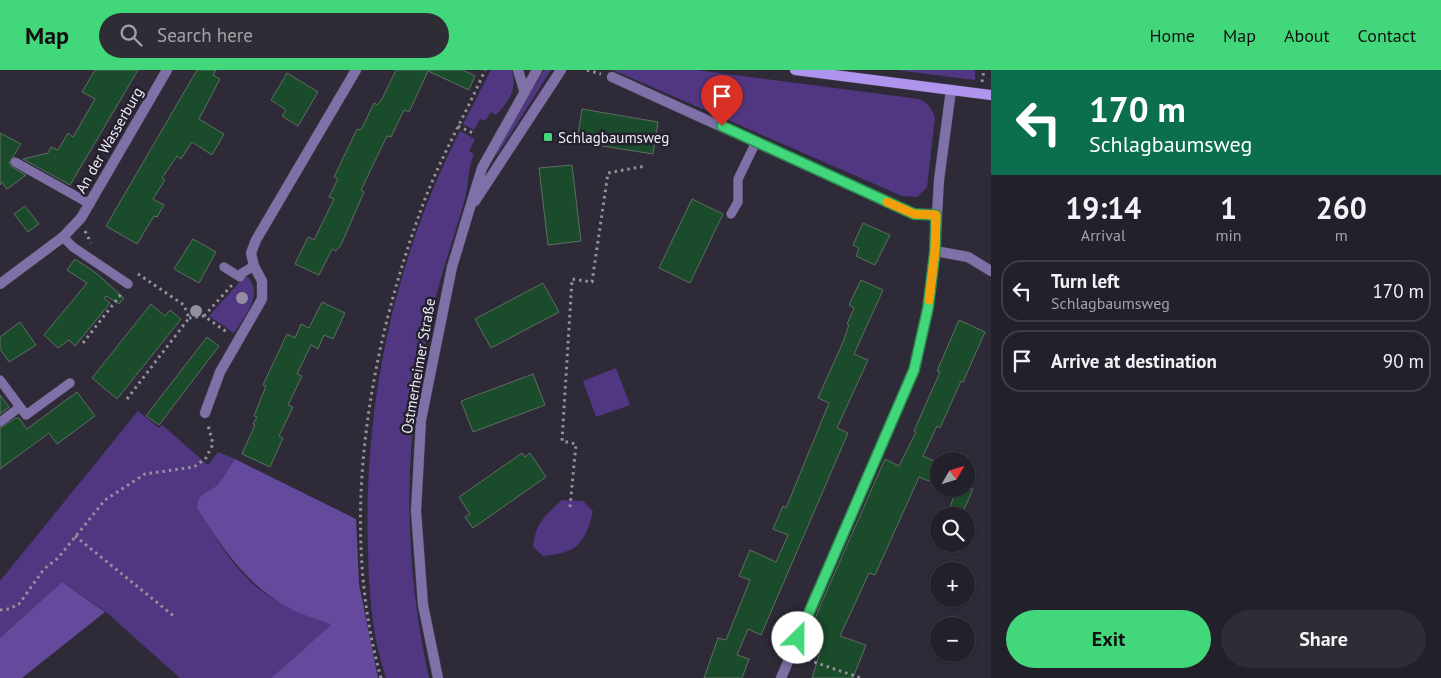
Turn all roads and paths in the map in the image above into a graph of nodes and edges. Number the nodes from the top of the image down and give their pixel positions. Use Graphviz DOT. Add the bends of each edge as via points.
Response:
graph roads {
  1 [pos="167,70"];
  2 [pos="356,70"];
  3 [pos="485,70"];
  4 [pos="518,70"];
  5 [pos="536,70"];
  6 [pos="561,70"];
  7 [pos="795,70"];
  8 [pos="612,77"];
  9 [pos="524,90"];
  10 [pos="952,90"];
  11 [pos="991,96"];
  12 [pos="458,126"];
  13 [pos="472,133"];
  14 [pos="756,142"];
  15 [pos="15,162"];
  16 [pos="645,166"];
  17 [pos="90,204"];
  18 [pos="469,210"];
  19 [pos="731,214"];
  20 [pos="936,215"];
  21 [pos="76,224"];
  22 [pos="63,237"];
  23 [pos="98,248"];
  24 [pos="935,251"];
  25 [pos="254,266"];
  26 [pos="224,267"];
  27 [pos="130,269"];
  28 [pos="991,271"];
  29 [pos="240,277"];
  30 [pos="0,284"];
  31 [pos="128,284"];
  32 [pos="204,316"];
  33 [pos="189,318"];
  34 [pos="239,340"];
  35 [pos="83,343"];
  36 [pos="0,380"];
  37 [pos="70,383"];
  38 [pos="127,399"];
  39 [pos="20,407"];
  40 [pos="205,413"];
  41 [pos="0,422"];
  42 [pos="570,507"];
  43 [pos="75,536"];
  44 [pos="0,610"];
  45 [pos="175,617"];
  46 [pos="791,654"];
  47 [pos="381,678"];
  48 [pos="438,678"];
  49 [pos="781,678"];
  50 [pos="860,678"];
  1 -- 17 [label="street, An der Wasserburg"];
  2 -- 25 [label="street" via="256,240 252,253"];
  3 -- 12 [label="path"];
  4 -- 9 [label="street"];
  5 -- 9 [label="street, Ostmerheimer Straße"];
  6 -- 18 [label="street, Ostmerheimer Straße"];
  7 -- 10 [label="main road"];
  8 -- 14 [label="street"];
  9 -- 18 [label="street, Ostmerheimer Straße" via="482,168"];
  10 -- 11 [label="main road"];
  10 -- 20 [label="street"];
  12 -- 13 [label="path"];
  12 -- 47 [label="path" via="422,207 396,285 372,394 361,502 361,573"];
  14 -- 19 [label="lane" via="738,179 738,202"];
  14 -- 20 [label="street" via="914,214"];
  15 -- 17 [label="lane"];
  16 -- 42 [label="path" via="608,173 592,282 572,279 562,442 576,444"];
  17 -- 21 [label="street, An der Wasserburg"];
  18 -- 48 [label="street, Ostmerheimer Straße" via="452,267 420,420 416,511 423,605"];
  20 -- 24 [label="street"];
  21 -- 22 [label="street, An der Wasserburg"];
  21 -- 23 [label="path"];
  22 -- 30 [label="street, An der Wasserburg"];
  22 -- 31 [label="lane"];
  24 -- 28 [label="street" via="968,257"];
  24 -- 46 [label="street" via="928,308 914,370"];
  25 -- 29 [label="lane"];
  25 -- 34 [label="street" via="262,281 262,299"];
  26 -- 29 [label="lane"];
  27 -- 33 [label="path" via="184,305"];
  29 -- 32 [label="path"];
  31 -- 35 [label="path"];
  32 -- 33 [label="path"];
  32 -- 34 [label="path"];
  33 -- 38 [label="path"];
  34 -- 40 [label="street" via="220,372"];
  36 -- 39 [label="lane"];
  37 -- 39 [label="lane" via="26,415"];
  39 -- 41 [label="lane"];
  40 -- 43 [label="path" via="213,444 206,458 194,467 145,474 105,500"];
  43 -- 44 [label="path" via="58,558 44,569 19,604"];
  43 -- 45 [label="path"];
  46 -- 49 [label="street"];
  46 -- 50 [label="path"];
}
